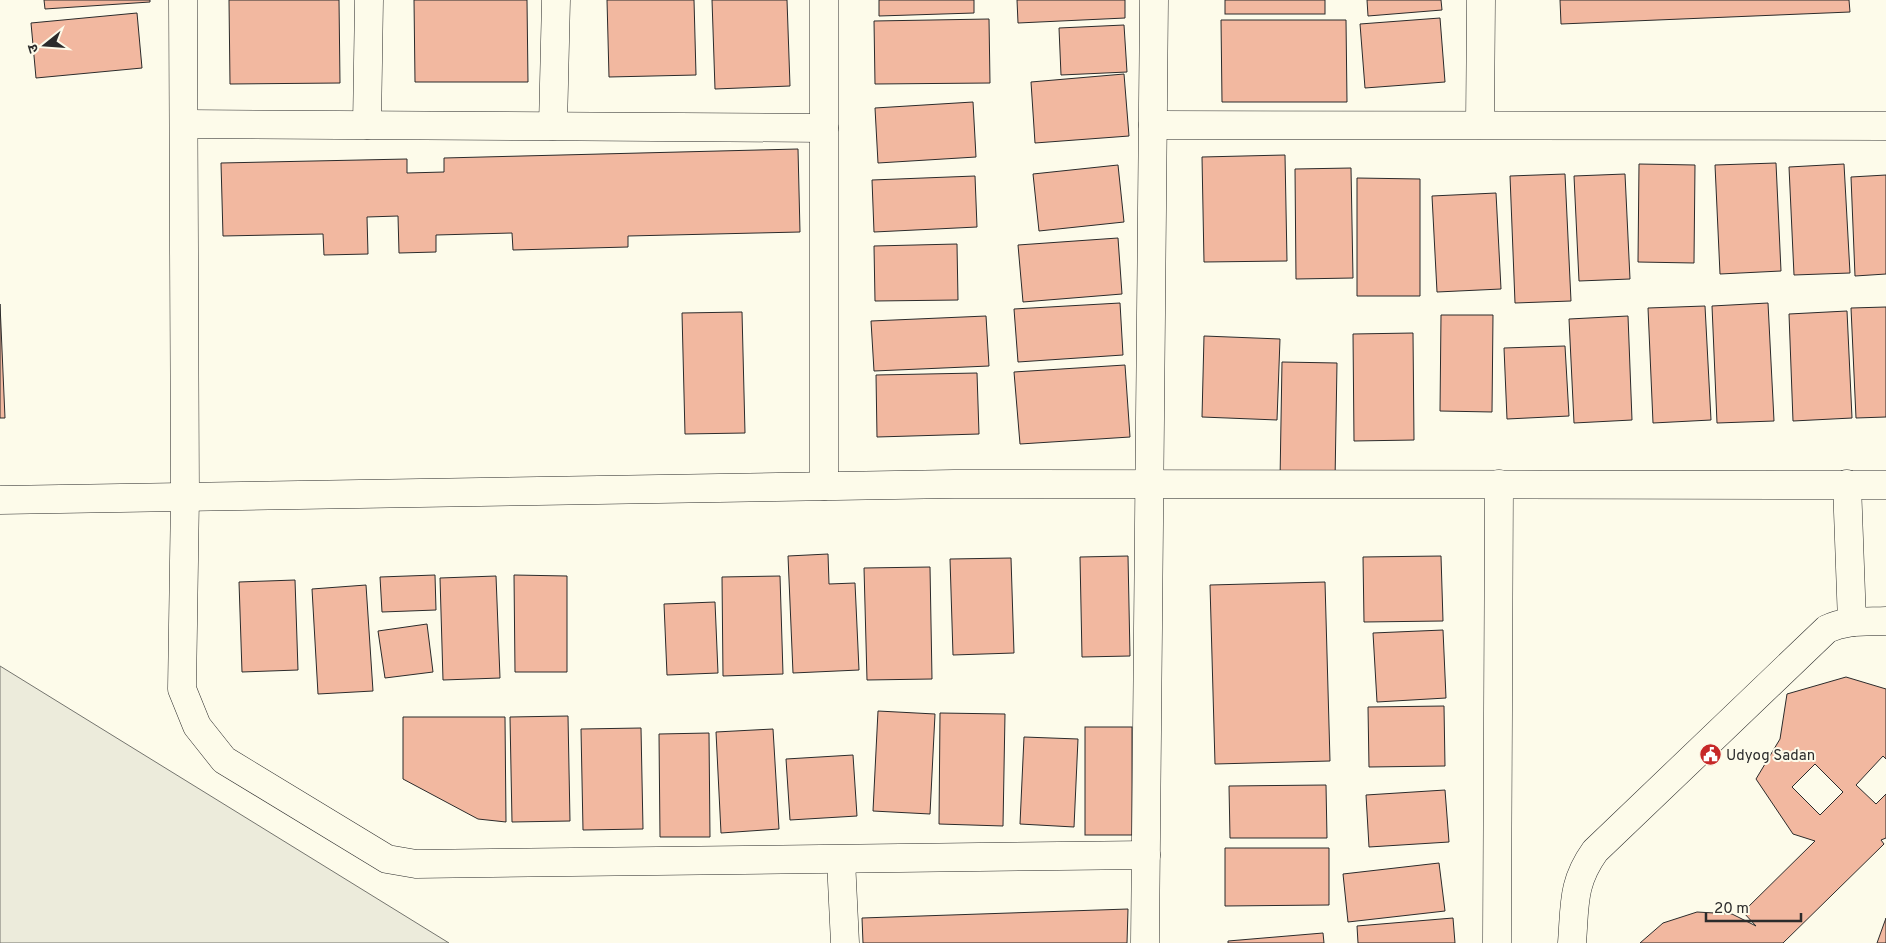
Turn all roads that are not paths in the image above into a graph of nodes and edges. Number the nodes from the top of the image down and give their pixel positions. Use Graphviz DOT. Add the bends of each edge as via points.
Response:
graph roads {
  1 [pos="183,0"];
  2 [pos="369,0"];
  3 [pos="556,0"];
  4 [pos="824,0"];
  5 [pos="1154,0"];
  6 [pos="1481,0"];
  7 [pos="184,124"];
  8 [pos="367,125"];
  9 [pos="1153,125"];
  10 [pos="1480,125"];
  11 [pos="552,126"];
  12 [pos="1886,126"];
  13 [pos="824,128"];
  14 [pos="1150,484"];
  15 [pos="1499,484"];
  16 [pos="1847,484"];
  17 [pos="1886,484"];
  18 [pos="824,486"];
  19 [pos="185,496"];
  20 [pos="0,500"];
  21 [pos="1886,621"];
  22 [pos="1852,622"];
  23 [pos="1146,855"];
  24 [pos="841,860"];
  25 [pos="845,943"];
  26 [pos="1145,943"];
  27 [pos="1496,943"];
  28 [pos="1572,943"];
  1 -- 7 [label="street"];
  2 -- 8 [label="street"];
  3 -- 11 [label="street"];
  4 -- 13 [label="street"];
  5 -- 9 [label="street"];
  6 -- 10 [label="street"];
  7 -- 8 [label="street"];
  7 -- 19 [label="street"];
  8 -- 11 [label="street"];
  9 -- 10 [label="street"];
  9 -- 14 [label="street"];
  10 -- 12 [label="street"];
  11 -- 13 [label="street"];
  13 -- 18 [label="street"];
  14 -- 15 [label="street"];
  14 -- 18 [label="street"];
  14 -- 23 [label="street"];
  15 -- 16 [label="street"];
  15 -- 27 [label="street"];
  16 -- 17 [label="street"];
  16 -- 22 [label="street"];
  18 -- 19 [label="street"];
  19 -- 20 [label="street"];
  19 -- 24 [label="street" via="182,688 197,726 224,760 387,859 450,865"];
  21 -- 22 [label="street"];
  22 -- 28 [label="street" via="1827,630 1595,851 1582,868 1576,888"];
  23 -- 24 [label="street"];
  23 -- 26 [label="street"];
  24 -- 25 [label="street"];
}
